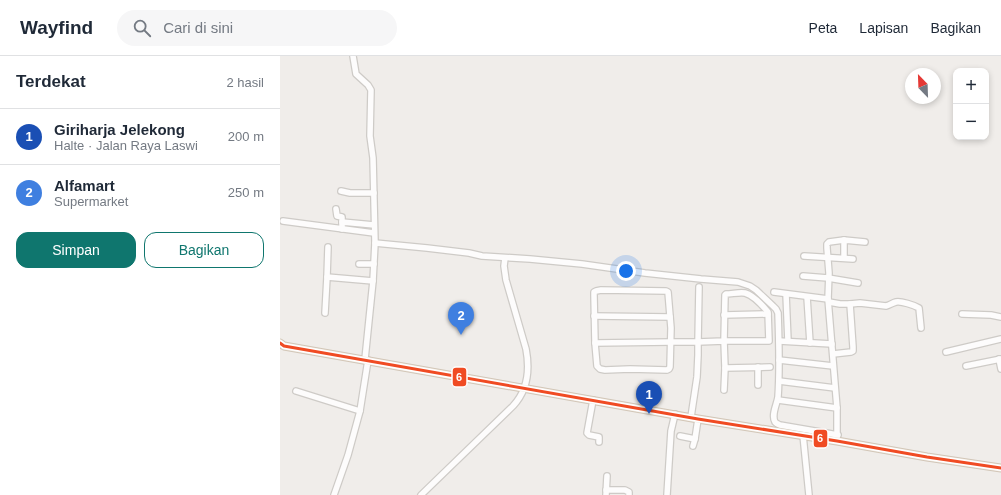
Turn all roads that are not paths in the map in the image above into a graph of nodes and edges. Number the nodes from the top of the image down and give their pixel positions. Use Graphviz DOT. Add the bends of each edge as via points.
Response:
graph roads {
  1 [pos="353,56"];
  2 [pos="342,191"];
  3 [pos="374,193"];
  4 [pos="336,209"];
  5 [pos="283,222"];
  6 [pos="342,222"];
  7 [pos="374,225"];
  8 [pos="342,229"];
  9 [pos="374,233"];
  10 [pos="844,240"];
  11 [pos="865,242"];
  12 [pos="375,243"];
  13 [pos="328,247"];
  14 [pos="804,256"];
  15 [pos="505,258"];
  16 [pos="828,258"];
  17 [pos="844,258"];
  18 [pos="853,259"];
  19 [pos="359,264"];
  20 [pos="374,264"];
  21 [pos="803,276"];
  22 [pos="327,277"];
  23 [pos="828,278"];
  24 [pos="373,281"];
  25 [pos="858,283"];
  26 [pos="699,287"];
  27 [pos="774,292"];
  28 [pos="786,294"];
  29 [pos="807,297"];
  30 [pos="828,300"];
  31 [pos="850,304"];
  32 [pos="325,313"];
  33 [pos="768,314"];
  34 [pos="962,314"];
  35 [pos="594,316"];
  36 [pos="724,316"];
  37 [pos="1001,316"];
  38 [pos="670,317"];
  39 [pos="921,328"];
  40 [pos="1001,339"];
  41 [pos="724,341"];
  42 [pos="780,341"];
  43 [pos="788,341"];
  44 [pos="671,342"];
  45 [pos="698,342"];
  46 [pos="280,343"];
  47 [pos="594,343"];
  48 [pos="810,343"];
  49 [pos="832,344"];
  50 [pos="946,352"];
  51 [pos="833,354"];
  52 [pos="1000,359"];
  53 [pos="368,360"];
  54 [pos="779,360"];
  55 [pos="833,366"];
  56 [pos="966,366"];
  57 [pos="758,367"];
  58 [pos="770,367"];
  59 [pos="725,368"];
  60 [pos="1001,369"];
  61 [pos="779,381"];
  62 [pos="758,385"];
  63 [pos="524,388"];
  64 [pos="835,388"];
  65 [pos="724,390"];
  66 [pos="296,391"];
  67 [pos="593,400"];
  68 [pos="778,400"];
  69 [pos="837,408"];
  70 [pos="360,411"];
  71 [pos="674,414"];
  72 [pos="694,418"];
  73 [pos="680,436"];
  74 [pos="803,436"];
  75 [pos="829,436"];
  76 [pos="837,438"];
  77 [pos="695,439"];
  78 [pos="599,442"];
  79 [pos="693,446"];
  80 [pos="1001,468"];
  81 [pos="607,476"];
  82 [pos="606,492"];
  83 [pos="334,495"];
  84 [pos="421,495"];
  85 [pos="629,495"];
  86 [pos="667,495"];
  87 [pos="809,495"];
  1 -- 3 [label="street" via="356,74 371,90 370,136"];
  2 -- 3 [label="street"];
  3 -- 7 [label="street"];
  4 -- 6 [label="street" via="336,216 342,217"];
  5 -- 8 [label="street"];
  6 -- 7 [label="street"];
  6 -- 8 [label="street"];
  7 -- 9 [label="street"];
  8 -- 9 [label="street"];
  9 -- 12 [label="street"];
  10 -- 11 [label="street"];
  10 -- 16 [label="street" via="827,244"];
  10 -- 17 [label="street"];
  12 -- 15 [label="street"];
  12 -- 20 [label="street"];
  13 -- 22 [label="street"];
  14 -- 16 [label="street"];
  15 -- 42 [label="street" via="738,282 756,290 776,309"];
  15 -- 63 [label="street" via="506,280 528,359"];
  16 -- 17 [label="street"];
  16 -- 23 [label="street"];
  17 -- 18 [label="street"];
  19 -- 20 [label="street"];
  20 -- 24 [label="street"];
  21 -- 23 [label="street"];
  22 -- 24 [label="street"];
  22 -- 32 [label="street"];
  23 -- 25 [label="street"];
  23 -- 30 [label="street"];
  24 -- 53 [label="street"];
  26 -- 45 [label="street"];
  27 -- 28 [label="street"];
  28 -- 29 [label="street"];
  28 -- 43 [label="street"];
  29 -- 30 [label="street"];
  29 -- 48 [label="street"];
  30 -- 31 [label="street"];
  30 -- 49 [label="street"];
  31 -- 39 [label="street" via="913,304 920,309"];
  31 -- 51 [label="street" via="853,351"];
  33 -- 36 [label="street"];
  33 -- 36 [label="street" via="748,294 738,293 725,295"];
  33 -- 41 [label="street" via="768,341"];
  34 -- 37 [label="street"];
  35 -- 38 [label="street"];
  35 -- 38 [label="street" via="596,291 659,291 668,292"];
  35 -- 47 [label="street"];
  36 -- 41 [label="street"];
  38 -- 44 [label="street"];
  40 -- 50 [label="street"];
  41 -- 45 [label="street"];
  41 -- 59 [label="street"];
  42 -- 43 [label="street"];
  42 -- 54 [label="street"];
  43 -- 48 [label="street"];
  44 -- 45 [label="street"];
  44 -- 47 [label="street"];
  44 -- 47 [label="street" via="670,367 667,370 600,369 597,366"];
  45 -- 72 [label="street"];
  46 -- 53 [label="main road" via="284,346"];
  48 -- 49 [label="street"];
  49 -- 51 [label="street"];
  51 -- 55 [label="street"];
  52 -- 56 [label="street"];
  52 -- 60 [label="street"];
  53 -- 63 [label="main road"];
  53 -- 70 [label="street"];
  54 -- 55 [label="street"];
  54 -- 61 [label="street"];
  55 -- 64 [label="street"];
  57 -- 58 [label="street"];
  57 -- 59 [label="street"];
  57 -- 62 [label="street"];
  59 -- 65 [label="street"];
  61 -- 64 [label="street"];
  61 -- 68 [label="street"];
  63 -- 67 [label="main road"];
  63 -- 84 [label="street" via="514,406"];
  64 -- 69 [label="street"];
  66 -- 70 [label="street"];
  67 -- 71 [label="main road"];
  67 -- 78 [label="street" via="587,433 599,437"];
  68 -- 69 [label="street"];
  68 -- 75 [label="street" via="774,417 777,424"];
  69 -- 76 [label="street"];
  70 -- 83 [label="street"];
  71 -- 72 [label="main road"];
  71 -- 86 [label="street"];
  72 -- 74 [label="main road"];
  72 -- 77 [label="street"];
  73 -- 77 [label="street"];
  74 -- 75 [label="main road"];
  74 -- 87 [label="street"];
  75 -- 76 [label="main road"];
  76 -- 80 [label="main road" via="851,444"];
  77 -- 79 [label="street"];
  81 -- 82 [label="street"];
  82 -- 85 [label="street" via="625,490"];
}
